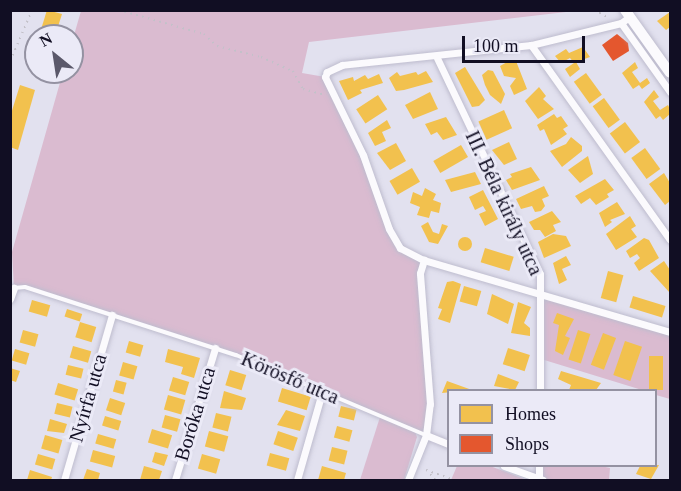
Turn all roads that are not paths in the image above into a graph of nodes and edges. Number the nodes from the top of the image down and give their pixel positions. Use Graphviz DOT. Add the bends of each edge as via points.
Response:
graph roads {
  1 [pos="625,17"];
  2 [pos="531,45"];
  3 [pos="437,58"];
  4 [pos="670,73"];
  5 [pos="670,92"];
  6 [pos="670,240"];
  7 [pos="424,260"];
  8 [pos="14,288"];
  9 [pos="542,292"];
  10 [pos="10,299"];
  11 [pos="112,315"];
  12 [pos="670,332"];
  13 [pos="215,348"];
  14 [pos="540,389"];
  15 [pos="322,392"];
  16 [pos="426,435"];
  17 [pos="447,444"];
  18 [pos="509,467"];
  19 [pos="64,480"];
  20 [pos="175,480"];
  21 [pos="297,480"];
  22 [pos="408,480"];
  23 [pos="541,480"];
  1 -- 2 [label="street"];
  1 -- 4 [label="main road"];
  1 -- 5 [label="street"];
  2 -- 3 [label="street"];
  2 -- 6 [label="street"];
  3 -- 7 [label="street" via="342,65 325,77 363,155 393,239 408,253"];
  3 -- 9 [label="street, III. Béla király utca" via="540,274"];
  7 -- 9 [label="street"];
  7 -- 16 [label="street" via="420,273 430,404"];
  8 -- 10 [label="street"];
  8 -- 11 [label="lane, Körösfő utca" via="25,287"];
  9 -- 12 [label="street"];
  9 -- 14 [label="street, III. Béla király utca"];
  11 -- 13 [label="lane, Körösfő utca"];
  11 -- 19 [label="street, Nyírfa utca"];
  13 -- 15 [label="lane, Körösfő utca"];
  13 -- 20 [label="street, Boróka utca"];
  15 -- 16 [label="lane, Körösfő utca"];
  15 -- 21 [label="street"];
  16 -- 17 [label="street"];
  16 -- 22 [label="street"];
  18 -- 23 [label="street"];
}
